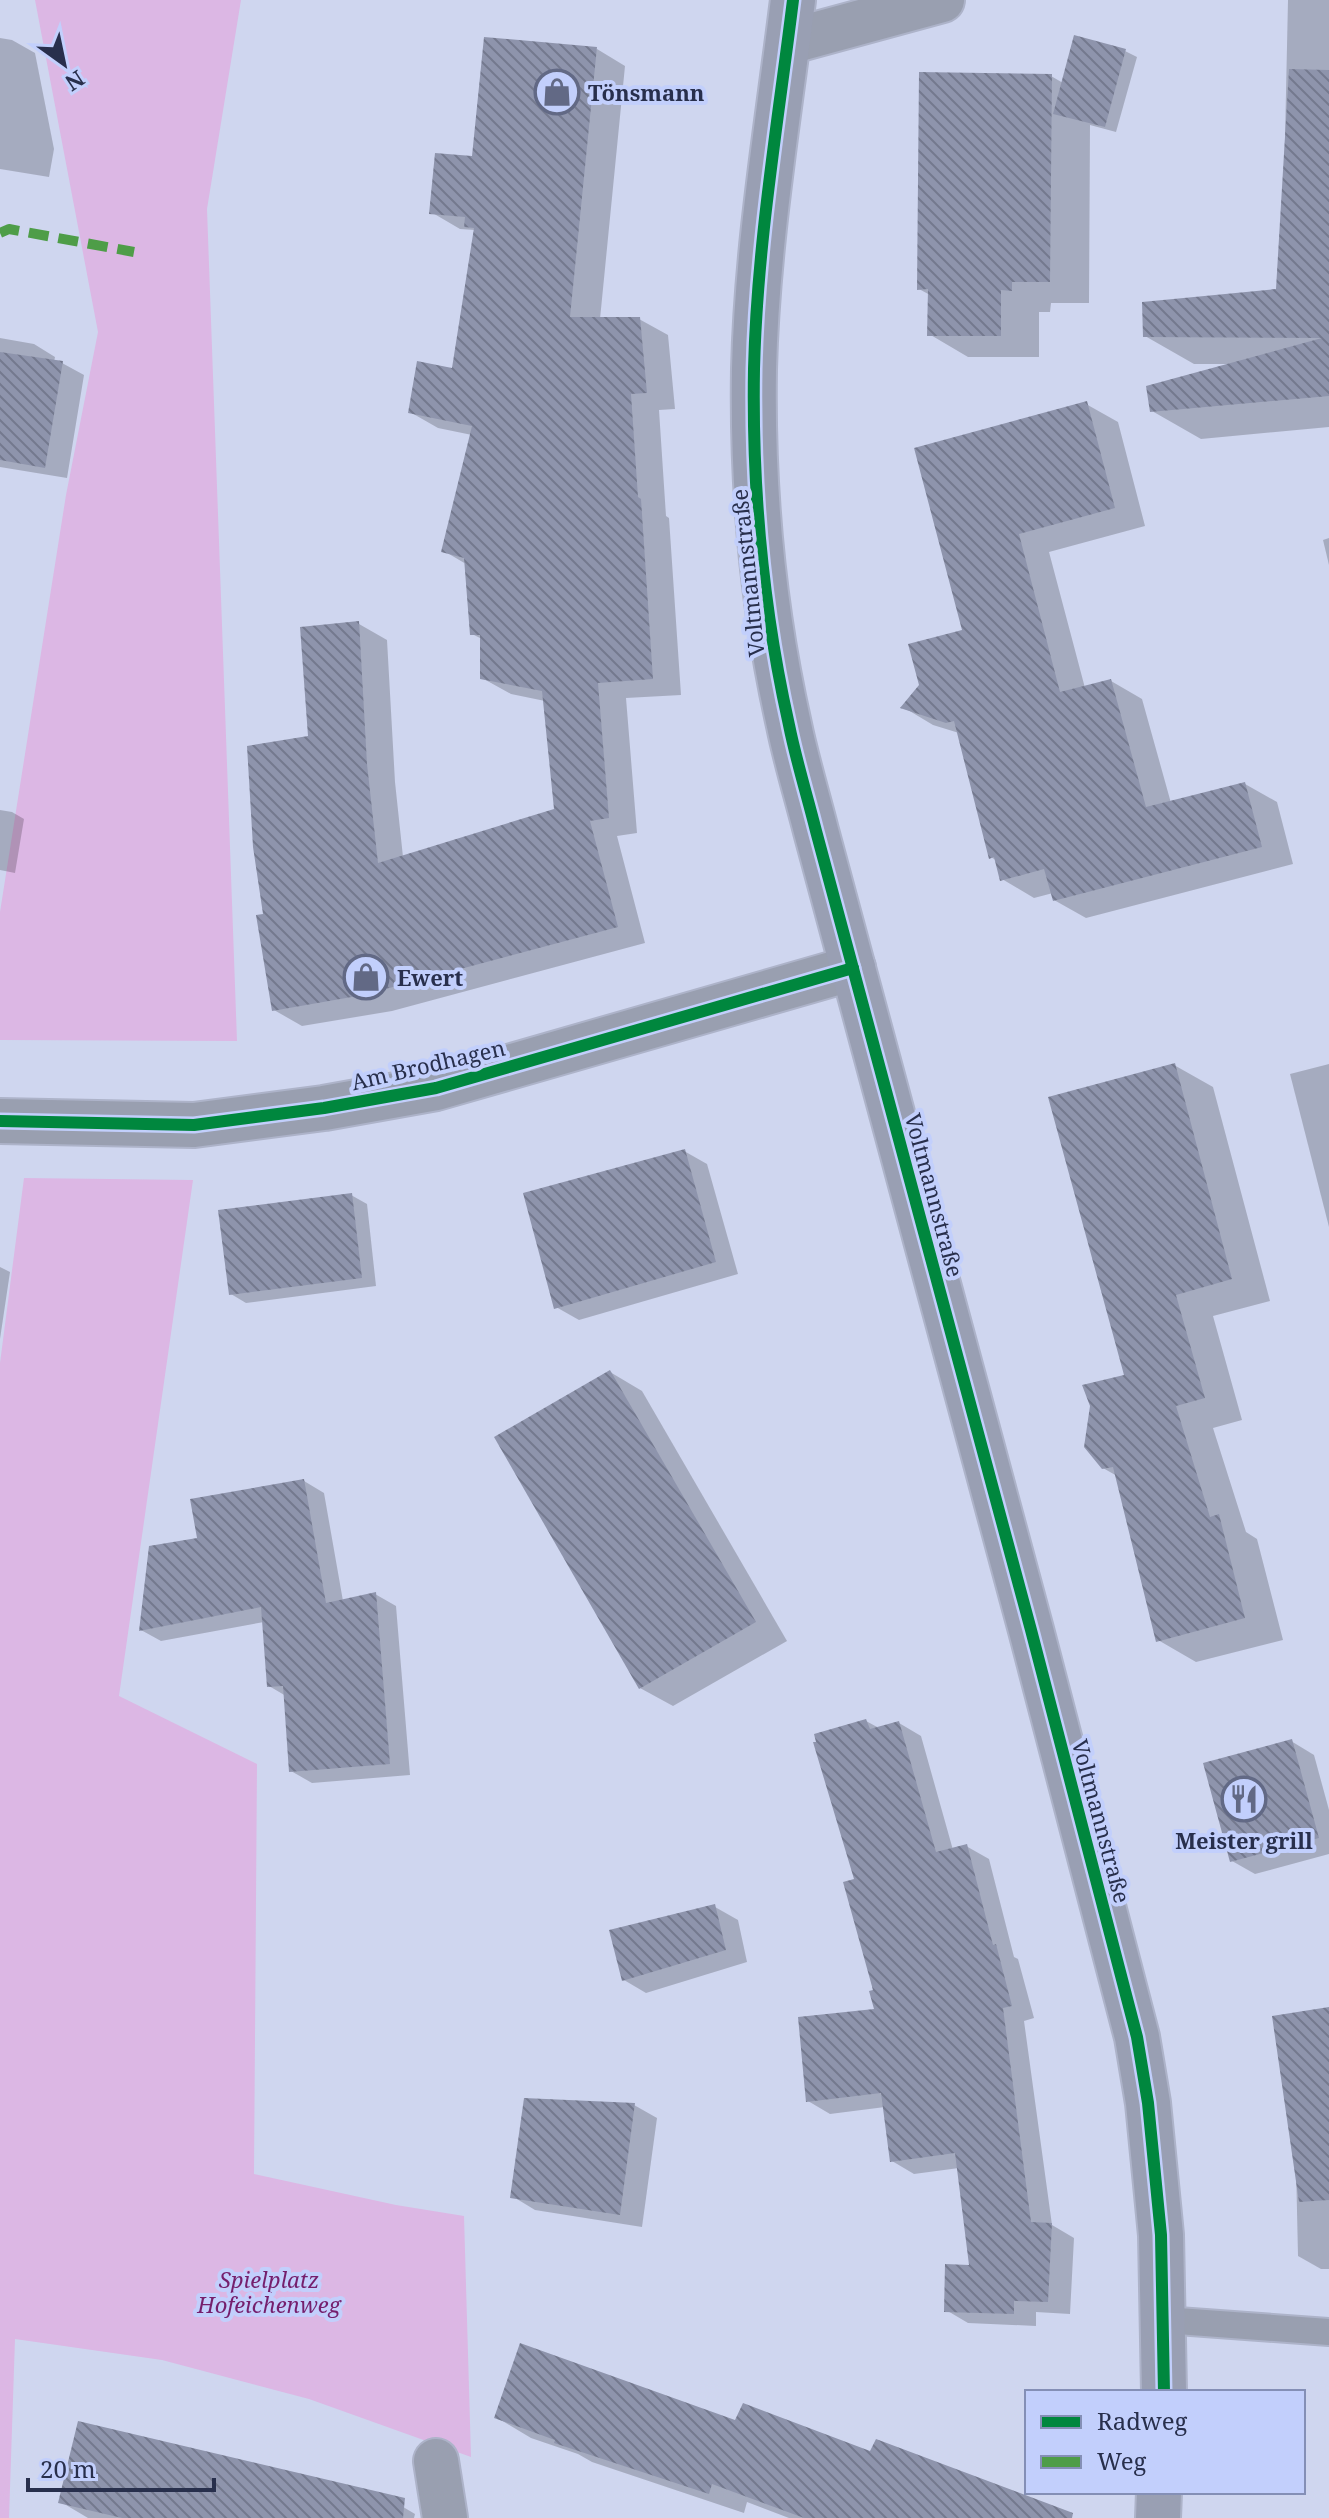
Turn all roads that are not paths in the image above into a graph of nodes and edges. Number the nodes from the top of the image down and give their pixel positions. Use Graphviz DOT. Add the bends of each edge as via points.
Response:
graph roads {
  1 [pos="793,0"];
  2 [pos="942,0"];
  3 [pos="788,42"];
  4 [pos="853,968"];
  5 [pos="0,1121"];
  6 [pos="1164,2320"];
  7 [pos="1329,2332"];
  8 [pos="1164,2390"];
  9 [pos="436,2461"];
  10 [pos="1159,2494"];
  11 [pos="445,2518"];
  12 [pos="1158,2518"];
  1 -- 3 [label="street, Voltmannstraße"];
  2 -- 3 [label="street"];
  3 -- 4 [label="street, Voltmannstraße" via="761,248 754,367 758,507 772,634 789,725"];
  4 -- 5 [label="street, Am Brodhagen" via="436,1088 194,1125"];
  4 -- 6 [label="street, Voltmannstraße" via="1137,2037 1161,2235"];
  6 -- 7 [label="lane"];
  6 -- 8 [label="street, Voltmannstraße"];
  9 -- 11 [label="street"];
  10 -- 12 [label="street"];
}
